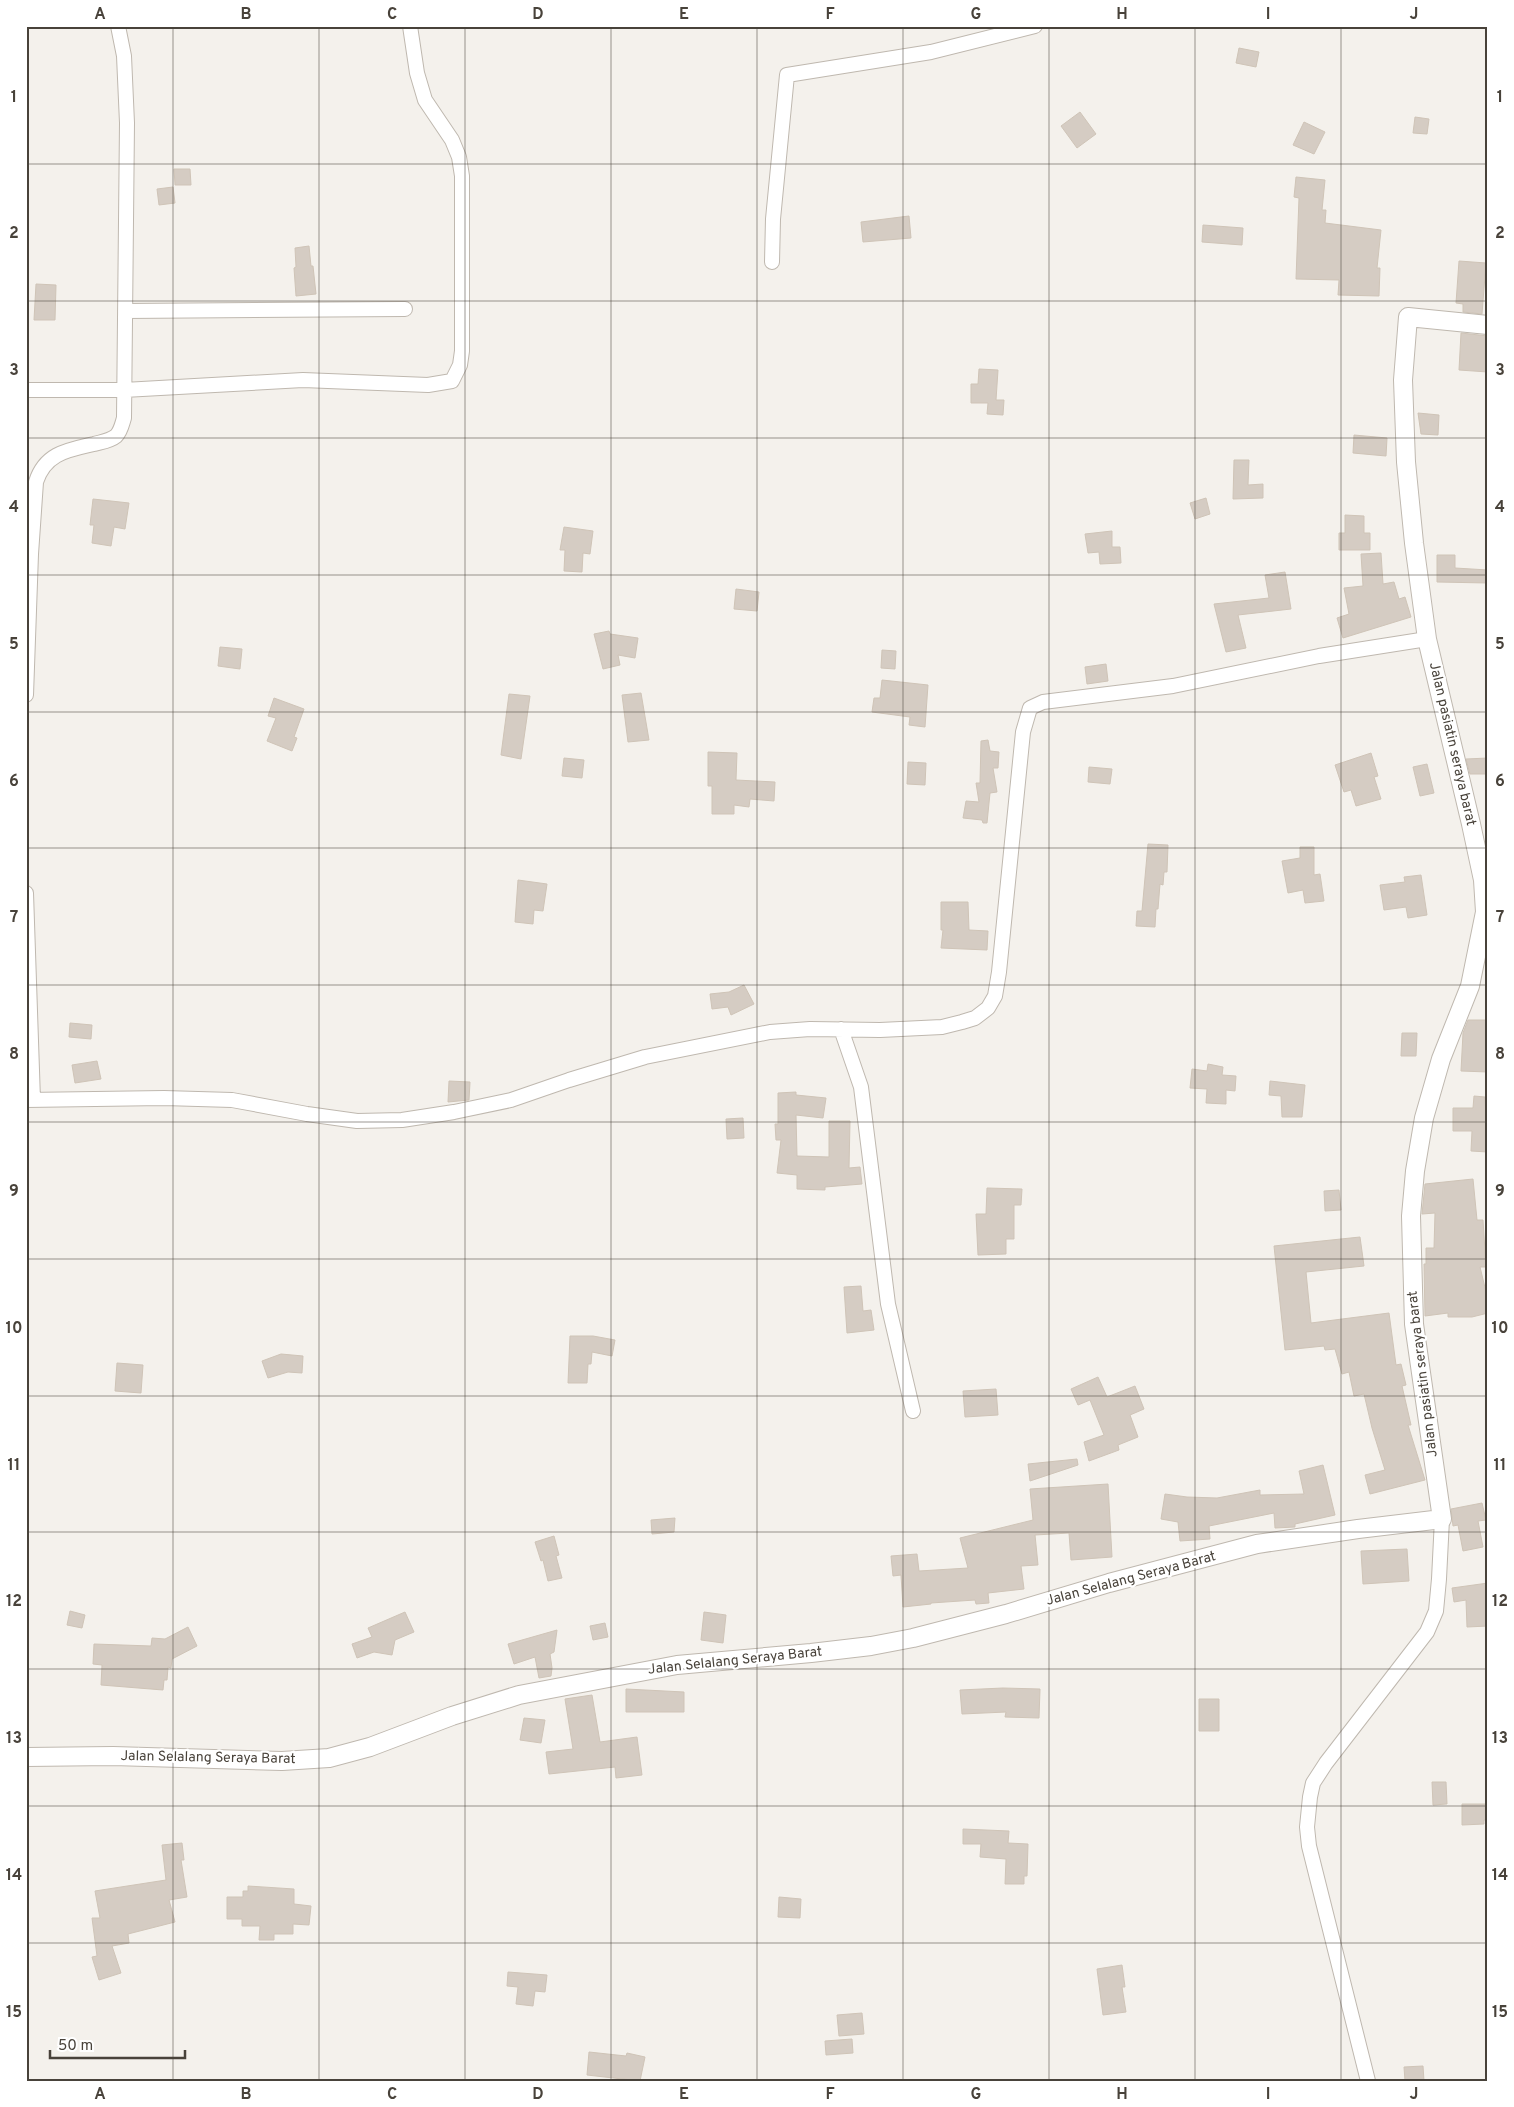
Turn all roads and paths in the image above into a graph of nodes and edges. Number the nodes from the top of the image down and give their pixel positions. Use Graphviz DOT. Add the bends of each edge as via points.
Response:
graph roads {
  1 [pos="118,26"];
  2 [pos="410,26"];
  3 [pos="1034,26"];
  4 [pos="772,262"];
  5 [pos="405,309"];
  6 [pos="124,311"];
  7 [pos="1488,325"];
  8 [pos="26,390"];
  9 [pos="124,390"];
  10 [pos="1427,639"];
  11 [pos="26,695"];
  12 [pos="26,893"];
  13 [pos="840,1029"];
  14 [pos="30,1100"];
  15 [pos="913,1411"];
  16 [pos="1442,1519"];
  17 [pos="26,1758"];
  18 [pos="1368,2081"];
  1 -- 6 [label="street" via="124,56 127,123"];
  2 -- 9 [label="street" via="425,100 452,140 462,176 462,351 455,378 447,383 428,385 303,380"];
  3 -- 4 [label="street" via="931,52 787,75"];
  5 -- 6 [label="street"];
  6 -- 9 [label="street"];
  7 -- 10 [label="street, Jalan pasiatin seraya barat" via="1408,317 1403,380 1406,462"];
  8 -- 9 [label="street"];
  9 -- 11 [label="street" via="124,418 116,436 56,455 48,460 36,482"];
  10 -- 13 [label="street" via="1319,656 1173,686 1033,705 1028,711 1023,732 999,972 995,996 988,1008 975,1018 942,1027"];
  10 -- 16 [label="street, Jalan pasiatin seraya barat" via="1483,880 1485,912 1470,986 1441,1059 1424,1118 1414,1171 1411,1216 1414,1324"];
  12 -- 14 [label="street"];
  13 -- 14 [label="street" via="770,1032 645,1057 510,1100 402,1120 357,1121 232,1100"];
  13 -- 15 [label="street" via="861,1087 888,1304"];
  16 -- 17 [label="street, Jalan Selalang Seraya Barat" via="1257,1544 913,1638 811,1653 678,1665 519,1695 330,1758 282,1761 113,1756"];
  16 -- 18 [label="street" via="1436,1611 1427,1632 1326,1763 1313,1783 1308,1809 1309,1846"];
}
